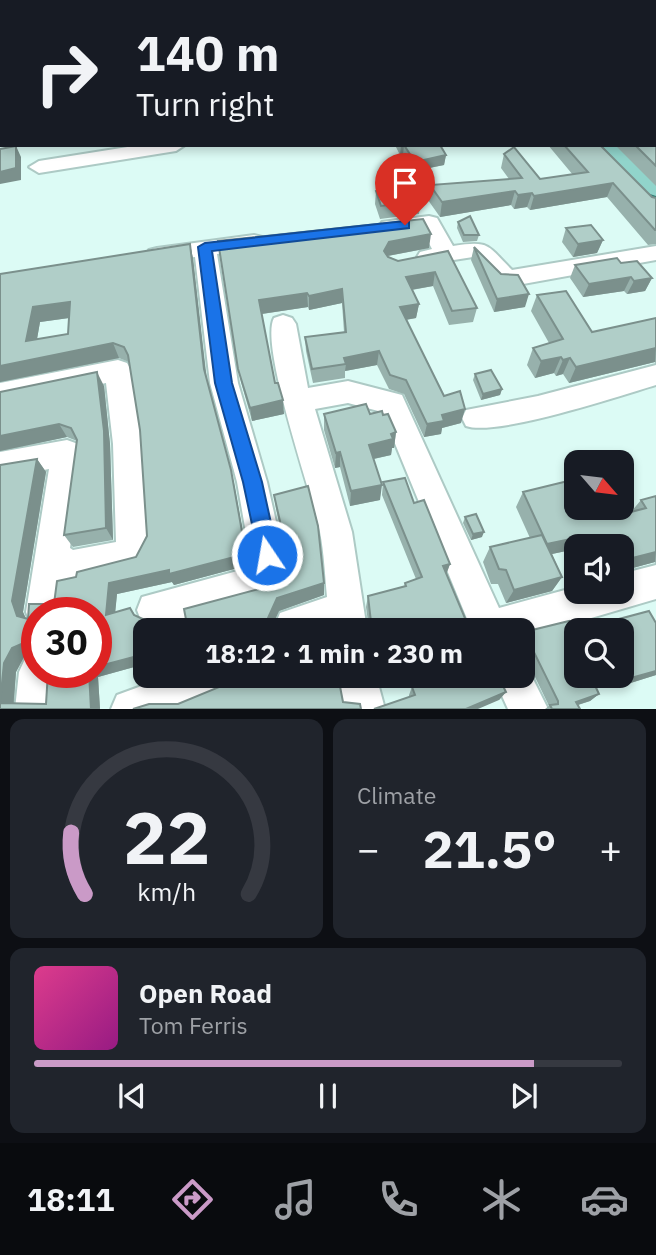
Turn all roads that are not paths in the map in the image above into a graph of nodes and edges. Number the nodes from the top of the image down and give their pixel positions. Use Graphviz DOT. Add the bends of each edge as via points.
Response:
graph roads {
  1 [pos="164,147"];
  2 [pos="599,147"];
  3 [pos="615,147"];
  4 [pos="39,167"];
  5 [pos="656,188"];
  6 [pos="656,204"];
  7 [pos="364,230"];
  8 [pos="274,239"];
  9 [pos="205,247"];
  10 [pos="656,253"];
  11 [pos="446,254"];
  12 [pos="138,258"];
  13 [pos="408,262"];
  14 [pos="283,324"];
  15 [pos="656,375"];
  16 [pos="0,394"];
  17 [pos="298,401"];
  18 [pos="476,418"];
  19 [pos="0,465"];
  20 [pos="51,555"];
  21 [pos="656,582"];
  22 [pos="46,597"];
  23 [pos="155,610"];
  24 [pos="348,618"];
  25 [pos="483,618"];
  26 [pos="530,618"];
  27 [pos="37,688"];
  28 [pos="187,688"];
  29 [pos="518,688"];
  30 [pos="35,709"];
  31 [pos="131,709"];
  32 [pos="528,709"];
  1 -- 4 [label="street"];
  2 -- 6 [label="main road"];
  3 -- 5 [label="main road"];
  7 -- 11 [label="street" via="429,223"];
  8 -- 9 [label="street"];
  9 -- 12 [label="street"];
  9 -- 23 [label="street" via="223,383 252,482 272,579"];
  10 -- 11 [label="street" via="507,279 478,249"];
  11 -- 13 [label="street"];
  14 -- 17 [label="street"];
  15 -- 18 [label="street" via="538,407"];
  16 -- 20 [label="street" via="118,370 128,444 133,548 122,557 68,568"];
  17 -- 24 [label="street" via="336,532"];
  17 -- 25 [label="street" via="348,391 392,403"];
  19 -- 20 [label="street" via="67,453"];
  20 -- 22 [label="street"];
  21 -- 26 [label="street"];
  27 -- 30 [label="street"];
  28 -- 31 [label="street"];
  29 -- 32 [label="street"];
}
